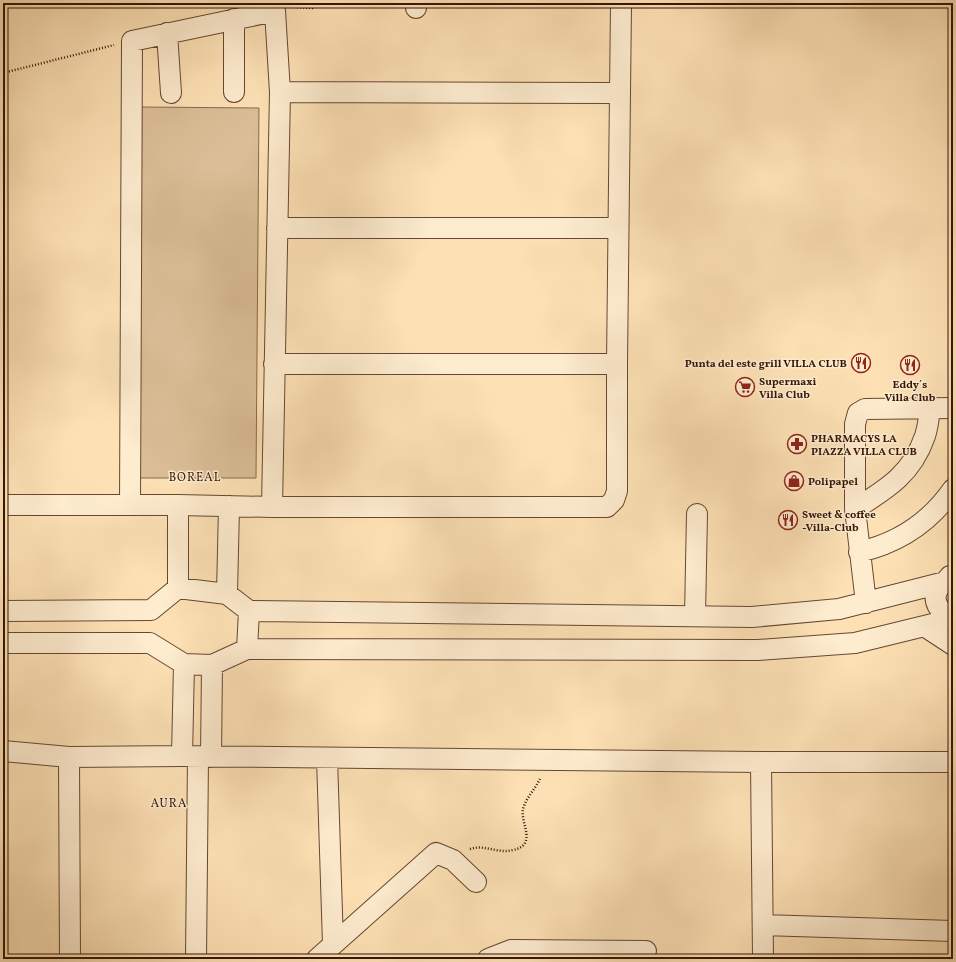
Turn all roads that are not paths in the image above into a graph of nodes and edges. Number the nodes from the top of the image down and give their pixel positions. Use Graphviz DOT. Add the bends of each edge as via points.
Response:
graph roads {
  1 [pos="621,3"];
  2 [pos="234,19"];
  3 [pos="167,33"];
  4 [pos="234,92"];
  5 [pos="280,92"];
  6 [pos="171,93"];
  7 [pos="620,93"];
  8 [pos="277,228"];
  9 [pos="618,228"];
  10 [pos="274,364"];
  11 [pos="617,364"];
  12 [pos="930,408"];
  13 [pos="953,408"];
  14 [pos="953,489"];
  15 [pos="3,505"];
  16 [pos="130,505"];
  17 [pos="178,505"];
  18 [pos="229,506"];
  19 [pos="272,507"];
  20 [pos="855,510"];
  21 [pos="697,514"];
  22 [pos="859,552"];
  23 [pos="951,577"];
  24 [pos="178,588"];
  25 [pos="227,594"];
  26 [pos="866,603"];
  27 [pos="151,610"];
  28 [pos="3,611"];
  29 [pos="248,611"];
  30 [pos="695,616"];
  31 [pos="953,618"];
  32 [pos="924,626"];
  33 [pos="3,643"];
  34 [pos="150,643"];
  35 [pos="953,645"];
  36 [pos="247,649"];
  37 [pos="184,664"];
  38 [pos="212,665"];
  39 [pos="3,752"];
  40 [pos="69,757"];
  41 [pos="197,757"];
  42 [pos="326,758"];
  43 [pos="761,762"];
  44 [pos="953,762"];
  45 [pos="476,882"];
  46 [pos="763,925"];
  47 [pos="953,931"];
  48 [pos="333,944"];
  49 [pos="646,951"];
  50 [pos="546,955"];
  51 [pos="70,959"];
  52 [pos="196,959"];
  53 [pos="317,959"];
  54 [pos="488,959"];
  55 [pos="763,959"];
  1 -- 7 [label="street"];
  2 -- 3 [label="street"];
  2 -- 4 [label="street"];
  2 -- 5 [label="street" via="275,11"];
  3 -- 6 [label="street"];
  3 -- 16 [label="street" via="132,41"];
  5 -- 7 [label="street"];
  5 -- 8 [label="street"];
  7 -- 9 [label="street"];
  8 -- 9 [label="street"];
  8 -- 10 [label="street"];
  9 -- 11 [label="street"];
  10 -- 11 [label="street"];
  10 -- 19 [label="street"];
  11 -- 19 [label="street" via="617,491 614,500 606,507"];
  12 -- 13 [label="street"];
  12 -- 20 [label="street" via="925,434 916,457 902,476"];
  12 -- 20 [label="street" via="866,409 858,413 855,424"];
  14 -- 22 [label="street" via="923,522 891,543"];
  15 -- 16 [label="street"];
  16 -- 17 [label="street"];
  17 -- 18 [label="street"];
  17 -- 24 [label="street"];
  18 -- 19 [label="street"];
  18 -- 25 [label="street"];
  20 -- 22 [label="street"];
  21 -- 30 [label="street"];
  22 -- 26 [label="street"];
  23 -- 26 [label="street"];
  23 -- 31 [label="street" via="939,588 936,603 942,612"];
  24 -- 25 [label="street"];
  24 -- 27 [label="street"];
  25 -- 29 [label="street"];
  26 -- 30 [label="street" via="838,609 752,617"];
  27 -- 28 [label="street"];
  27 -- 34 [label="street"];
  29 -- 30 [label="street"];
  29 -- 36 [label="street"];
  31 -- 32 [label="street"];
  32 -- 35 [label="street"];
  32 -- 36 [label="street" via="855,643 758,650"];
  33 -- 34 [label="street"];
  34 -- 37 [label="street"];
  36 -- 38 [label="street"];
  37 -- 38 [label="street"];
  37 -- 41 [label="street"];
  38 -- 41 [label="street"];
  39 -- 40 [label="street"];
  40 -- 41 [label="street"];
  40 -- 51 [label="street"];
  41 -- 42 [label="street"];
  41 -- 52 [label="street"];
  42 -- 43 [label="street"];
  42 -- 48 [label="street"];
  43 -- 44 [label="street"];
  43 -- 46 [label="street"];
  45 -- 48 [label="street" via="453,860 436,854"];
  46 -- 47 [label="street"];
  46 -- 55 [label="street"];
  48 -- 53 [label="street"];
  49 -- 50 [label="street"];
  50 -- 54 [label="street" via="511,950"];
}
